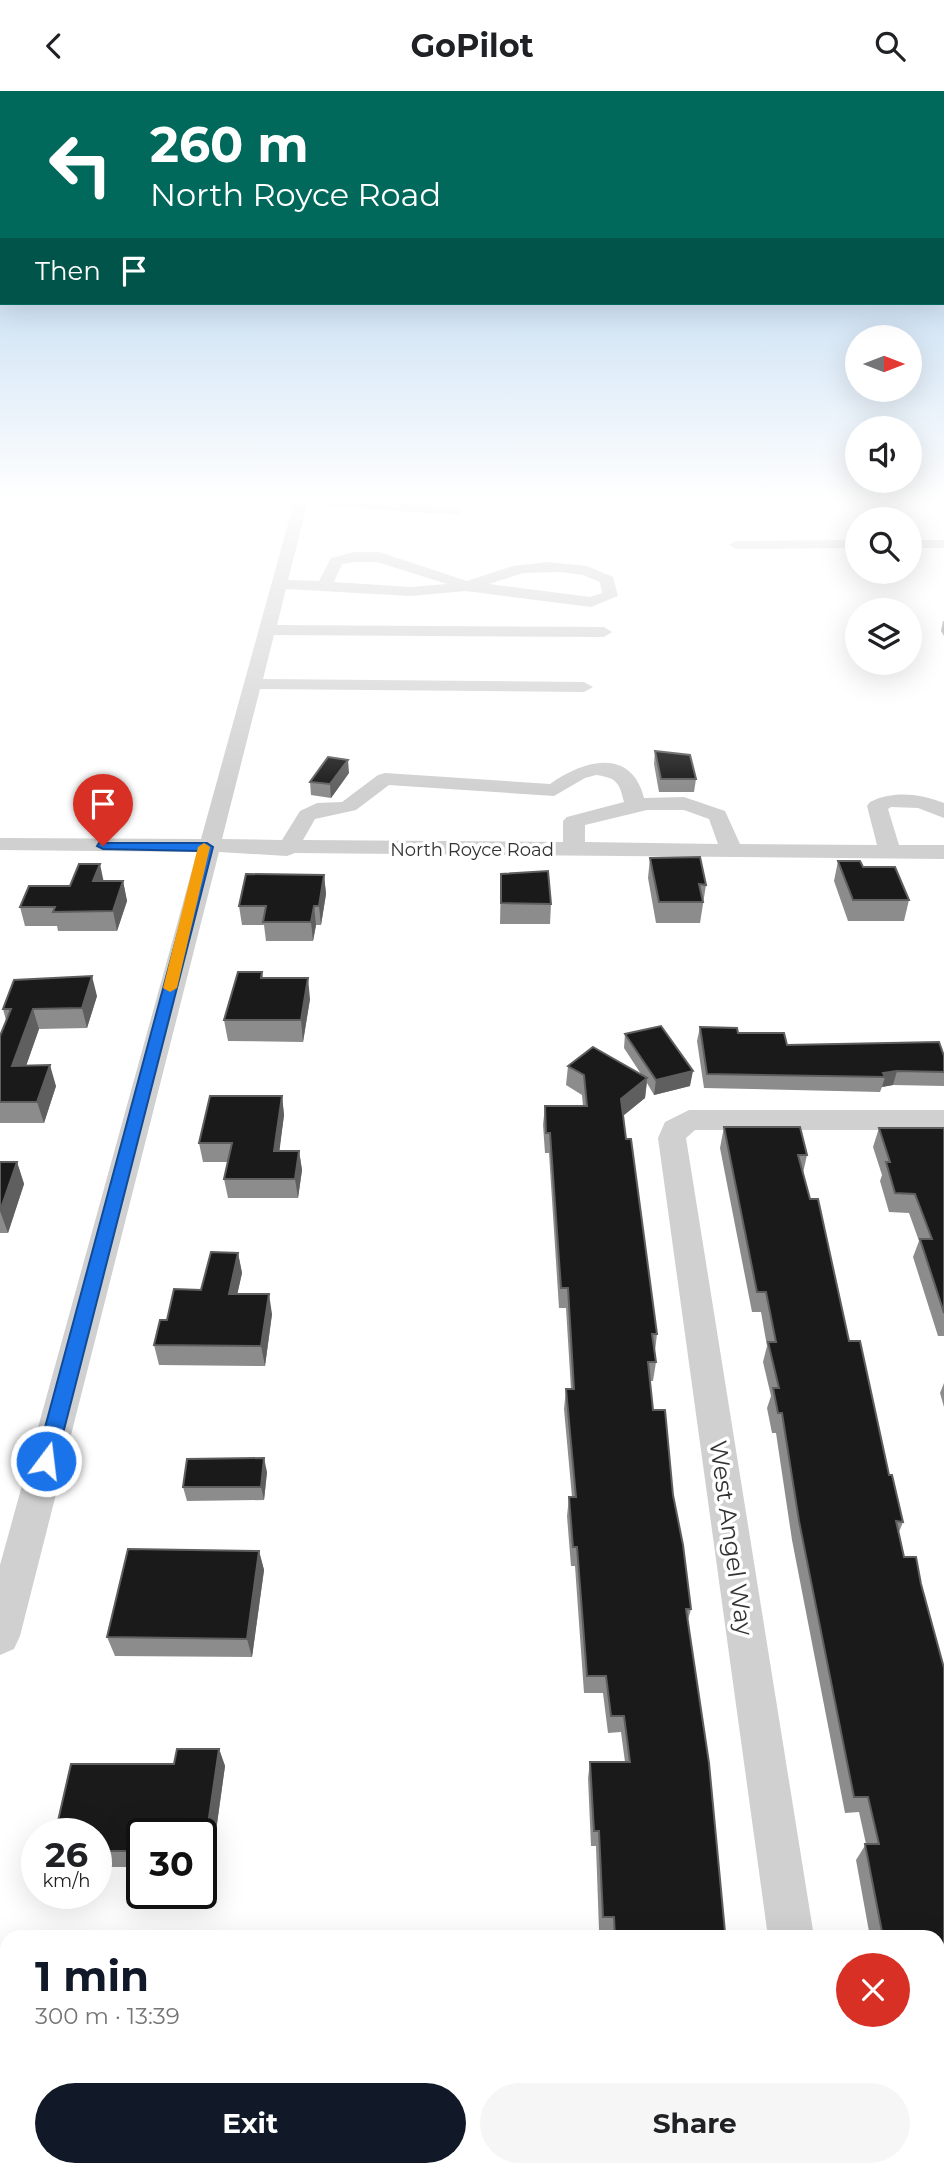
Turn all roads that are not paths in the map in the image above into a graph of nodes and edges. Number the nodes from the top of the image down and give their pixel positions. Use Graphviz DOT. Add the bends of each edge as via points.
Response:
graph roads {
  1 [pos="274,599"];
  2 [pos="266,630"];
  3 [pos="604,632"];
  4 [pos="252,684"];
  5 [pos="584,687"];
  6 [pos="635,805"];
  7 [pos="944,812"];
  8 [pos="0,844"];
  9 [pos="207,847"];
  10 [pos="286,849"];
  11 [pos="574,851"];
  12 [pos="732,852"];
  13 [pos="891,852"];
  14 [pos="944,852"];
  15 [pos="944,1120"];
  16 [pos="5,1594"];
  17 [pos="0,1636"];
  18 [pos="789,1930"];
  1 -- 2 [label="street"];
  2 -- 3 [label="street"];
  2 -- 4 [label="street"];
  4 -- 5 [label="street"];
  4 -- 9 [label="street"];
  6 -- 10 [label="street" via="629,780 619,772 596,769 578,773 554,790 385,779 349,806 317,809 307,815"];
  6 -- 11 [label="street" via="574,821"];
  6 -- 12 [label="street" via="701,805 718,815"];
  7 -- 13 [label="street" via="919,802 891,801 877,806"];
  8 -- 9 [label="street, North Royce Road"];
  9 -- 10 [label="street, North Royce Road"];
  9 -- 16 [label="street"];
  10 -- 11 [label="street, North Royce Road"];
  11 -- 12 [label="street, North Royce Road"];
  12 -- 13 [label="street, North Royce Road"];
  13 -- 14 [label="street, North Royce Road"];
  15 -- 18 [label="street, West Angel Way" via="689,1120 675,1129 672,1138"];
  16 -- 17 [label="street"];
}
